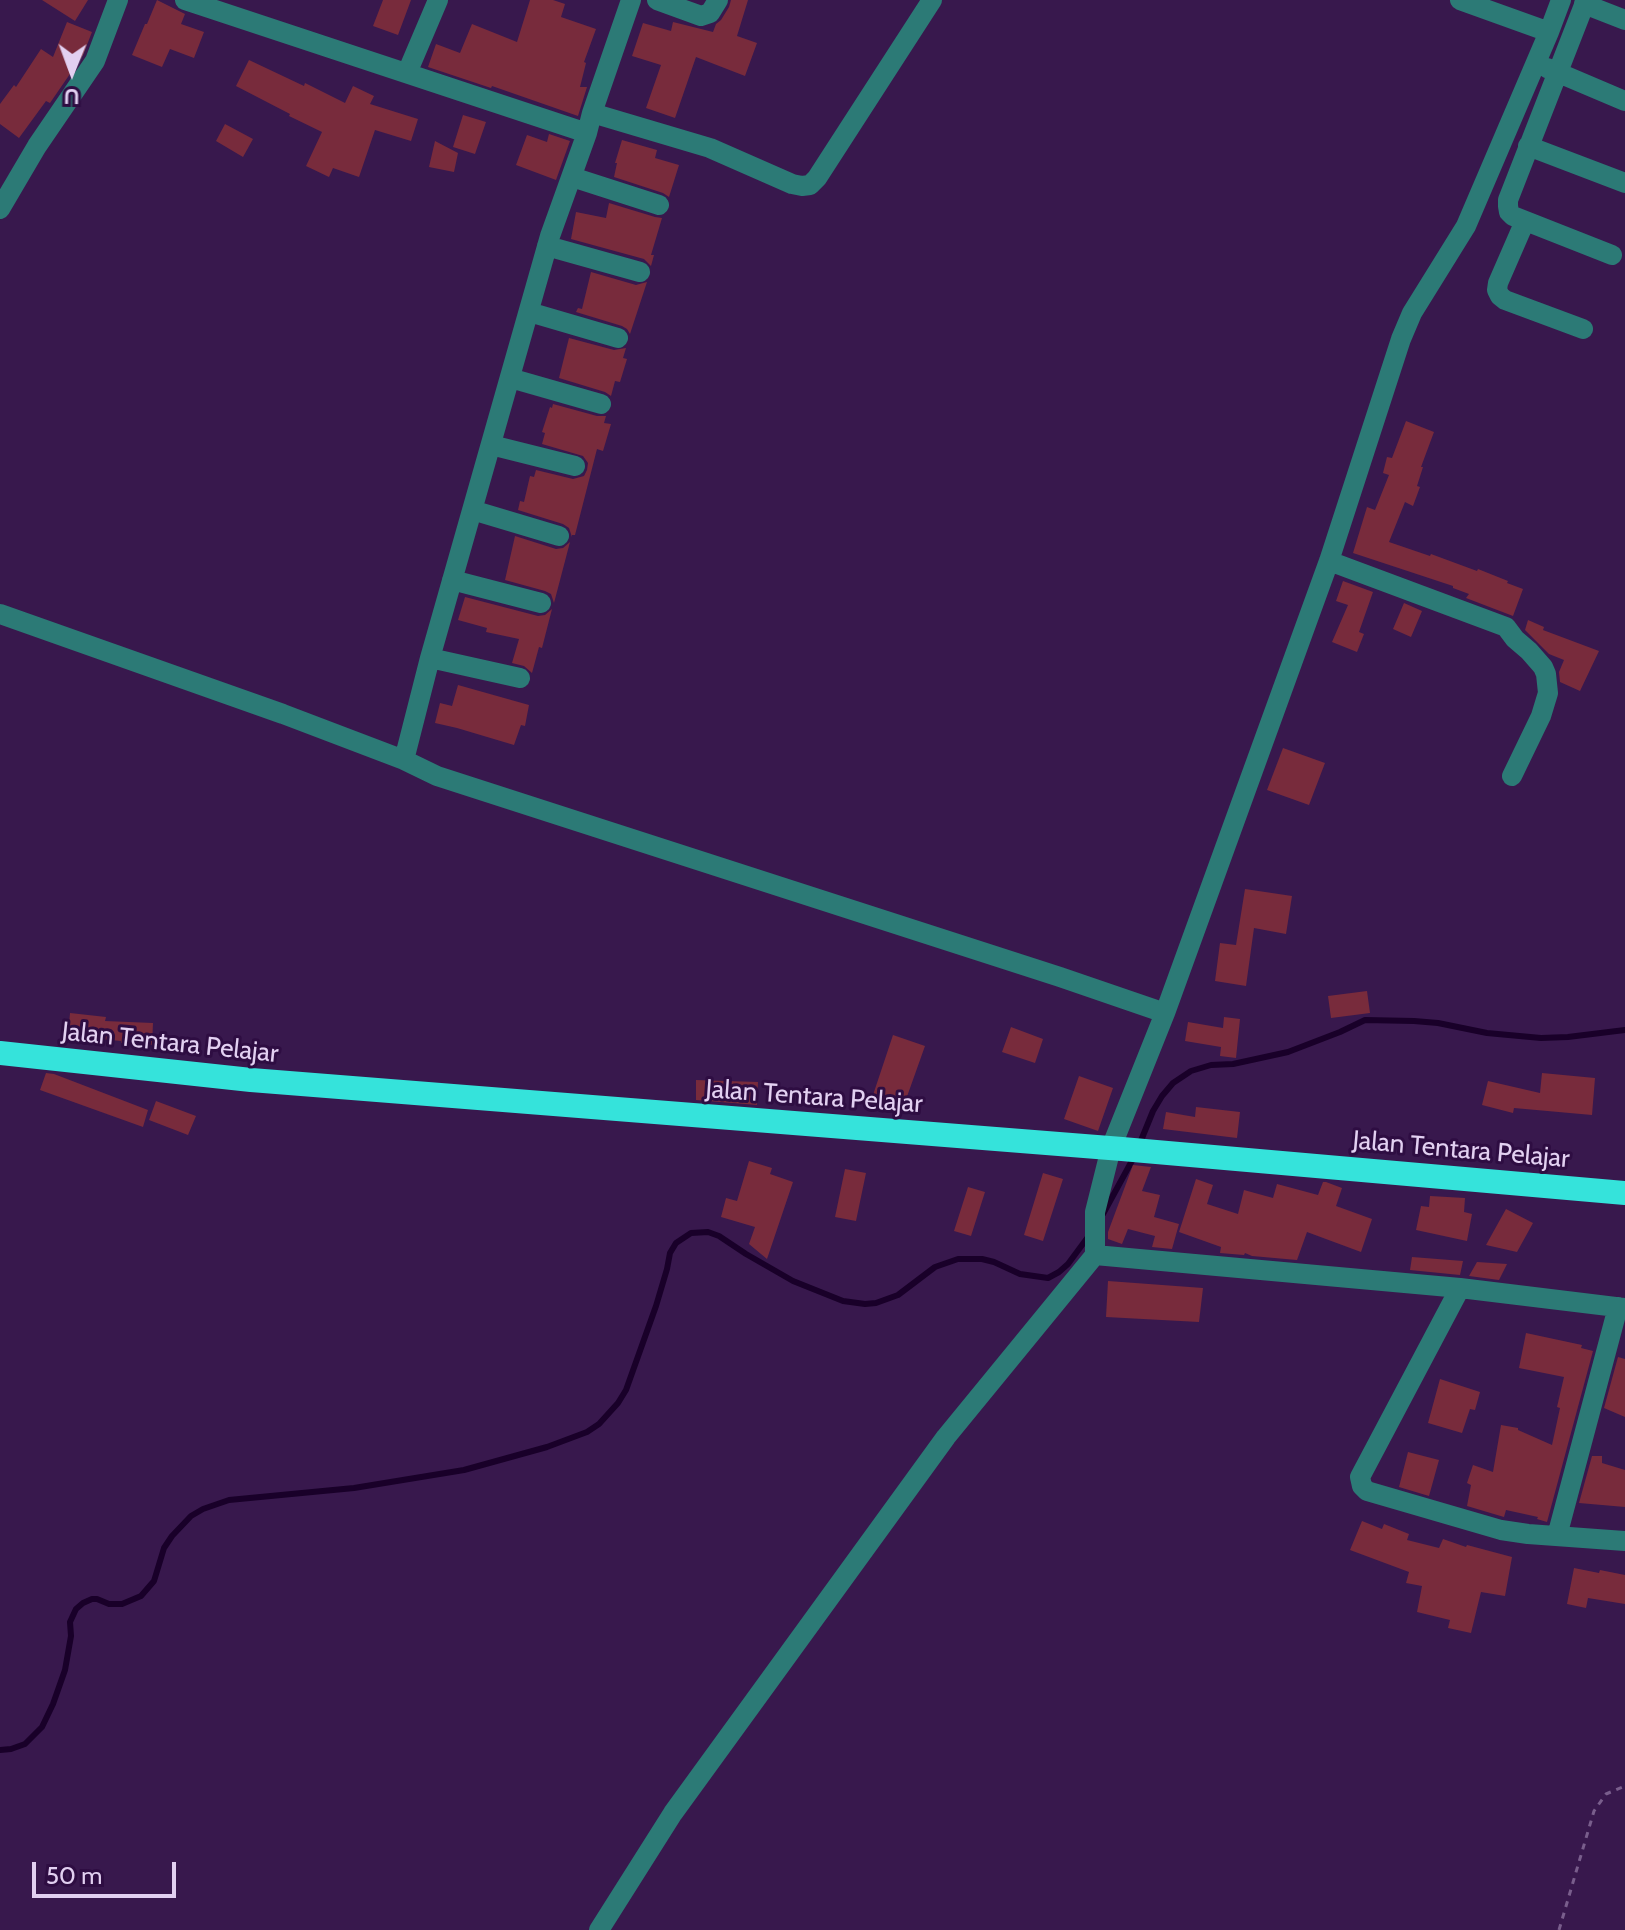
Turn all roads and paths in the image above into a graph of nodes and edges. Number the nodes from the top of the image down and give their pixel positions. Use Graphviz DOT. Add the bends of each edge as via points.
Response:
graph roads {
  1 [pos="118,0"];
  2 [pos="185,0"];
  3 [pos="438,0"];
  4 [pos="631,0"];
  5 [pos="657,0"];
  6 [pos="718,0"];
  7 [pos="932,0"];
  8 [pos="1460,0"];
  9 [pos="1561,0"];
  10 [pos="1585,2"];
  11 [pos="1625,20"];
  12 [pos="1549,32"];
  13 [pos="1536,64"];
  14 [pos="1556,72"];
  15 [pos="407,73"];
  16 [pos="1625,101"];
  17 [pos="590,123"];
  18 [pos="1528,146"];
  19 [pos="572,177"];
  20 [pos="1625,183"];
  21 [pos="659,205"];
  22 [pos="0,209"];
  23 [pos="1525,221"];
  24 [pos="547,246"];
  25 [pos="1612,255"];
  26 [pos="640,272"];
  27 [pos="529,312"];
  28 [pos="1583,329"];
  29 [pos="618,338"];
  30 [pos="510,378"];
  31 [pos="601,404"];
  32 [pos="491,445"];
  33 [pos="575,466"];
  34 [pos="472,510"];
  35 [pos="559,536"];
  36 [pos="1329,561"];
  37 [pos="452,580"];
  38 [pos="541,603"];
  39 [pos="0,614"];
  40 [pos="430,658"];
  41 [pos="520,678"];
  42 [pos="404,760"];
  43 [pos="1512,776"];
  44 [pos="1165,1013"];
  45 [pos="0,1053"];
  46 [pos="1116,1149"];
  47 [pos="1625,1193"];
  48 [pos="1094,1249"];
  49 [pos="1460,1288"];
  50 [pos="1622,1307"];
  51 [pos="1557,1536"];
  52 [pos="1625,1541"];
  53 [pos="1625,1786"];
  54 [pos="599,1930"];
  55 [pos="1559,1930"];
  1 -- 22 [label="street" via="95,61"];
  2 -- 15 [label="street"];
  3 -- 15 [label="street"];
  4 -- 17 [label="street"];
  5 -- 6 [label="street" via="701,16"];
  7 -- 17 [label="street" via="810,185 792,184 710,148"];
  8 -- 12 [label="street"];
  9 -- 12 [label="street"];
  10 -- 11 [label="street"];
  10 -- 14 [label="street"];
  12 -- 13 [label="street"];
  13 -- 14 [label="street"];
  13 -- 36 [label="street" via="1466,226 1401,339"];
  14 -- 16 [label="street"];
  14 -- 18 [label="street"];
  15 -- 17 [label="street"];
  17 -- 19 [label="street"];
  18 -- 20 [label="street"];
  18 -- 23 [label="street" via="1508,200 1509,212"];
  19 -- 21 [label="street"];
  19 -- 24 [label="street"];
  23 -- 25 [label="street"];
  23 -- 28 [label="street" via="1498,283 1500,296"];
  24 -- 26 [label="street"];
  24 -- 27 [label="street"];
  27 -- 29 [label="street"];
  27 -- 30 [label="street"];
  30 -- 31 [label="street"];
  30 -- 32 [label="street"];
  32 -- 33 [label="street"];
  32 -- 34 [label="street"];
  34 -- 35 [label="street"];
  34 -- 37 [label="street"];
  36 -- 43 [label="street" via="1506,627 1543,667 1548,693"];
  36 -- 44 [label="street"];
  37 -- 38 [label="street"];
  37 -- 40 [label="street"];
  39 -- 42 [label="street"];
  40 -- 41 [label="street"];
  40 -- 42 [label="street"];
  42 -- 44 [label="street" via="437,776"];
  44 -- 46 [label="street"];
  45 -- 46 [label="highway, Jalan Tentara Pelajar" via="267,1082"];
  46 -- 47 [label="highway, Jalan Tentara Pelajar"];
  46 -- 48 [label="street" via="1095,1212"];
  48 -- 49 [label="street"];
  48 -- 54 [label="street" via="937,1449 673,1813"];
  49 -- 50 [label="street"];
  49 -- 51 [label="street" via="1360,1477 1362,1486 1477,1524"];
  50 -- 51 [label="street"];
  51 -- 52 [label="street"];
  53 -- 55 [label="path" via="1606,1794 1594,1811"];
}
